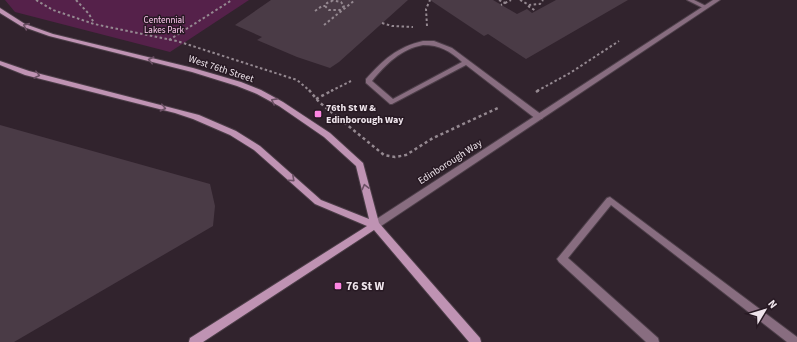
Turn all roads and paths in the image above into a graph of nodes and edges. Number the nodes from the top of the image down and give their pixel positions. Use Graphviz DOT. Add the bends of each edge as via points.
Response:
graph roads {
  1 [pos="36,0"];
  2 [pos="76,0"];
  3 [pos="232,0"];
  4 [pos="355,0"];
  5 [pos="499,0"];
  6 [pos="511,0"];
  7 [pos="520,0"];
  8 [pos="527,0"];
  9 [pos="543,0"];
  10 [pos="690,0"];
  11 [pos="717,0"];
  12 [pos="331,1"];
  13 [pos="323,2"];
  14 [pos="522,2"];
  15 [pos="327,3"];
  16 [pos="504,3"];
  17 [pos="526,4"];
  18 [pos="501,5"];
  19 [pos="326,6"];
  20 [pos="705,7"];
  21 [pos="343,9"];
  22 [pos="0,10"];
  23 [pos="347,10"];
  24 [pos="315,11"];
  25 [pos="536,11"];
  26 [pos="94,24"];
  27 [pos="324,25"];
  28 [pos="466,62"];
  29 [pos="0,63"];
  30 [pos="539,117"];
  31 [pos="375,225"];
  32 [pos="194,342"];
  33 [pos="476,342"];
  34 [pos="654,342"];
  35 [pos="795,342"];
  1 -- 26 [label="path" via="53,10"];
  2 -- 26 [label="path"];
  3 -- 26 [label="path" via="169,40"];
  4 -- 21 [label="path"];
  5 -- 16 [label="path"];
  6 -- 16 [label="path"];
  7 -- 14 [label="path"];
  8 -- 14 [label="path"];
  9 -- 17 [label="path" via="537,5"];
  10 -- 20 [label="street"];
  11 -- 20 [label="street, Edinborough Way"];
  12 -- 15 [label="path"];
  12 -- 21 [label="path" via="343,3"];
  13 -- 15 [label="path"];
  14 -- 17 [label="path"];
  15 -- 19 [label="path"];
  16 -- 18 [label="path"];
  17 -- 25 [label="path"];
  19 -- 21 [label="path" via="332,11"];
  19 -- 24 [label="path"];
  20 -- 30 [label="street, Edinborough Way"];
  21 -- 23 [label="path"];
  21 -- 27 [label="path"];
  31 -- 22 [label="street, West 76th Street, one-way" via="360,165 327,135 281,104 239,84 193,70 51,35 23,25"];
  28 -- 28 [label="street" via="444,46 412,44 368,80 392,102"];
  28 -- 30 [label="street"];
  29 -- 31 [label="street, West 76th Street, one-way" via="176,111 216,126 257,148 318,202"];
  30 -- 31 [label="street, Edinborough Way"];
  31 -- 32 [label="street, Edinborough Way"];
  31 -- 33 [label="street, West 76th Street"];
  34 -- 35 [label="street" via="562,259 610,200"];
}
